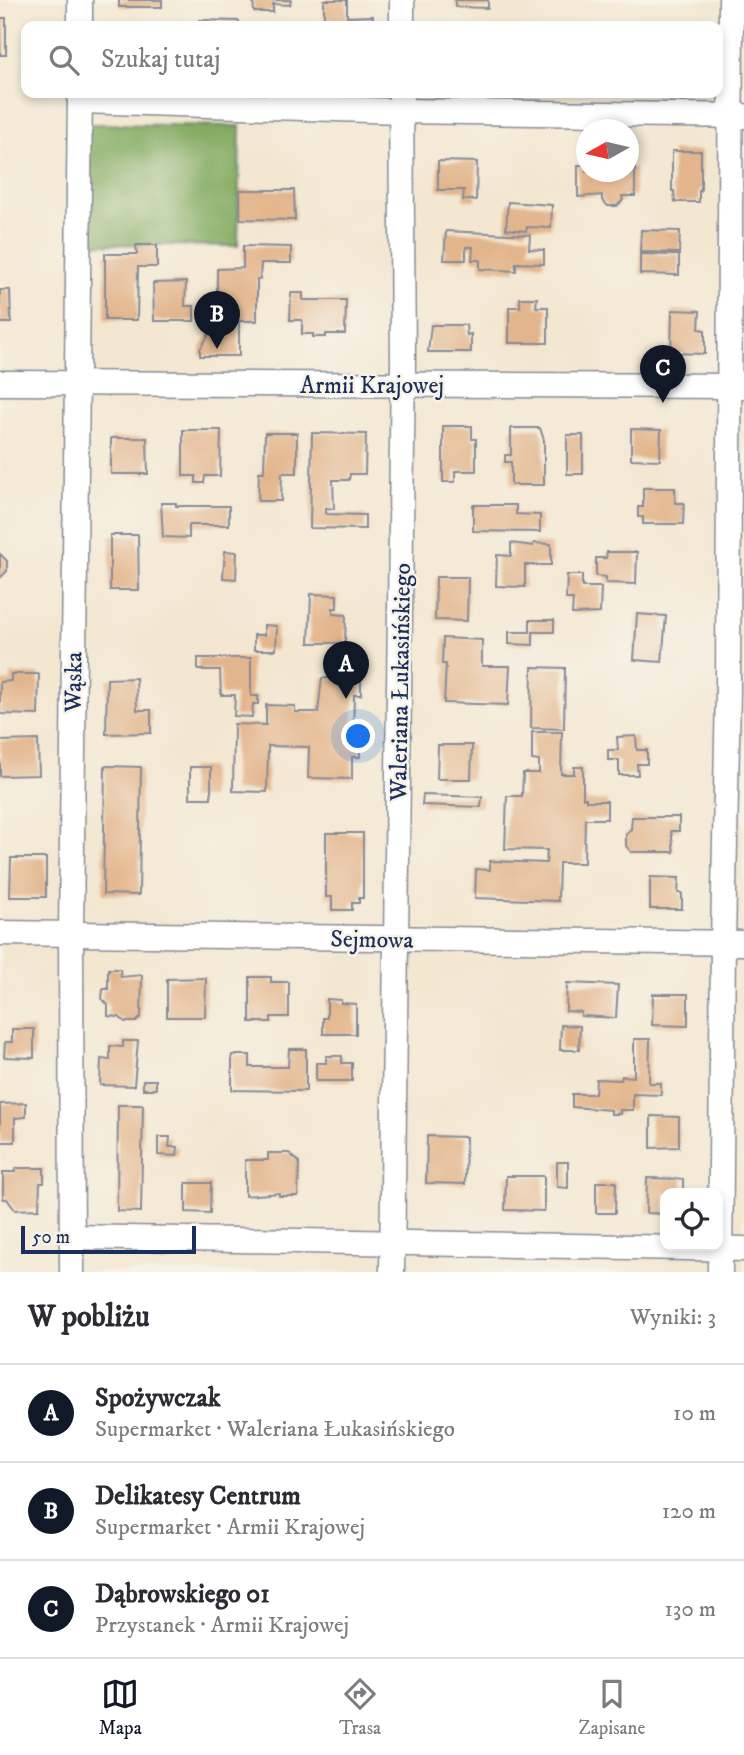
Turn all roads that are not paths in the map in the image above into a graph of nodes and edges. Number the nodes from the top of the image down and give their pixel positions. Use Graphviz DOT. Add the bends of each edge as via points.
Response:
graph roads {
  1 [pos="80,0"];
  2 [pos="402,0"];
  3 [pos="732,0"];
  4 [pos="80,21"];
  5 [pos="402,21"];
  6 [pos="80,98"];
  7 [pos="144,98"];
  8 [pos="401,102"];
  9 [pos="737,116"];
  10 [pos="0,383"];
  11 [pos="76,384"];
  12 [pos="403,385"];
  13 [pos="737,386"];
  14 [pos="736,690"];
  15 [pos="0,933"];
  16 [pos="71,934"];
  17 [pos="397,940"];
  18 [pos="733,943"];
  19 [pos="72,1237"];
  20 [pos="392,1243"];
  21 [pos="728,1256"];
  22 [pos="72,1272"];
  23 [pos="392,1272"];
  1 -- 4 [label="street"];
  2 -- 5 [label="street"];
  3 -- 9 [label="street"];
  6 -- 11 [label="street, Wąska"];
  7 -- 8 [label="street"];
  8 -- 9 [label="street"];
  8 -- 12 [label="street, Waleriana Łukasińskiego"];
  9 -- 13 [label="street"];
  10 -- 11 [label="street, Armii Krajowej"];
  11 -- 12 [label="street, Armii Krajowej"];
  11 -- 16 [label="street, Wąska"];
  12 -- 13 [label="street, Armii Krajowej"];
  12 -- 17 [label="street, Waleriana Łukasińskiego"];
  13 -- 14 [label="street"];
  14 -- 18 [label="street"];
  15 -- 16 [label="street, Sejmowa"];
  16 -- 17 [label="street, Sejmowa"];
  16 -- 19 [label="street, Wąska"];
  17 -- 18 [label="street, Sejmowa"];
  17 -- 20 [label="street, Waleriana Łukasińskiego"];
  18 -- 21 [label="street"];
  19 -- 20 [label="street"];
  19 -- 22 [label="street, Wąska"];
  20 -- 21 [label="street"];
  20 -- 23 [label="street, Waleriana Łukasińskiego"];
}
